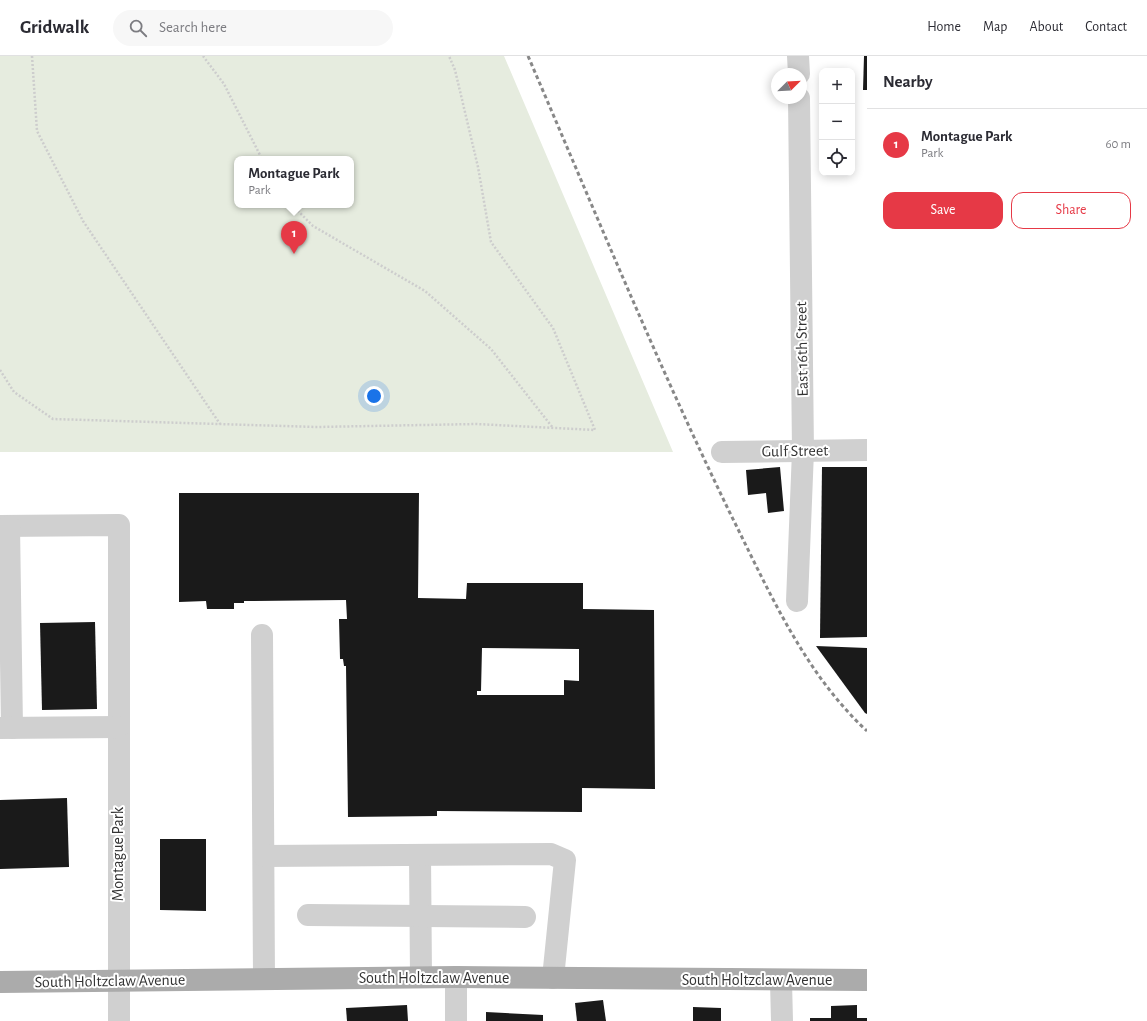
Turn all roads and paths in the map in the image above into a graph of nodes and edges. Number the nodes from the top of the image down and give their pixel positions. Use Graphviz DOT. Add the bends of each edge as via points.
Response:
graph roads {
  1 [pos="32,56"];
  2 [pos="203,56"];
  3 [pos="449,56"];
  4 [pos="798,56"];
  5 [pos="799,68"];
  6 [pos="799,104"];
  7 [pos="260,156"];
  8 [pos="295,208"];
  9 [pos="0,370"];
  10 [pos="220,424"];
  11 [pos="553,428"];
  12 [pos="867,450"];
  13 [pos="803,451"];
  14 [pos="722,452"];
  15 [pos="4,526"];
  16 [pos="797,601"];
  17 [pos="262,635"];
  18 [pos="118,727"];
  19 [pos="6,728"];
  20 [pos="420,855"];
  21 [pos="264,856"];
  22 [pos="308,915"];
  23 [pos="420,916"];
  24 [pos="526,916"];
  25 [pos="421,977"];
  26 [pos="456,977"];
  27 [pos="553,978"];
  28 [pos="264,979"];
  29 [pos="867,980"];
  30 [pos="119,981"];
  31 [pos="781,981"];
  32 [pos="0,982"];
  33 [pos="119,1021"];
  34 [pos="456,1021"];
  35 [pos="782,1021"];
  1 -- 10 [label="path" via="37,131 83,221"];
  2 -- 7 [label="path" via="224,84"];
  3 -- 11 [label="path" via="478,167 491,242 553,328 595,430"];
  4 -- 5 [label="street"];
  6 -- 13 [label="street, East 16th Street"];
  8 -- 11 [label="path" via="313,226 425,291 491,350"];
  9 -- 10 [label="path" via="14,392 53,419"];
  10 -- 11 [label="path" via="317,427 476,424"];
  12 -- 13 [label="street, Gulf Street"];
  13 -- 14 [label="street, Gulf Street"];
  13 -- 16 [label="street, East 16th Street"];
  15 -- 18 [label="street, Montague Park" via="119,525"];
  15 -- 19 [label="street"];
  17 -- 21 [label="street"];
  18 -- 19 [label="street"];
  18 -- 30 [label="street, Montague Park"];
  20 -- 21 [label="street"];
  20 -- 23 [label="street"];
  20 -- 27 [label="street" via="551,854 565,860"];
  21 -- 28 [label="street"];
  22 -- 23 [label="street"];
  23 -- 24 [label="street"];
  23 -- 25 [label="street"];
  25 -- 26 [label="main road, South Holtzclaw Avenue"];
  25 -- 28 [label="main road, South Holtzclaw Avenue"];
  26 -- 27 [label="main road, South Holtzclaw Avenue"];
  26 -- 34 [label="street"];
  27 -- 31 [label="main road, South Holtzclaw Avenue"];
  28 -- 30 [label="main road, South Holtzclaw Avenue"];
  29 -- 31 [label="main road, South Holtzclaw Avenue"];
  30 -- 32 [label="main road, South Holtzclaw Avenue"];
  30 -- 33 [label="street, Montague Park"];
  31 -- 35 [label="street"];
}
